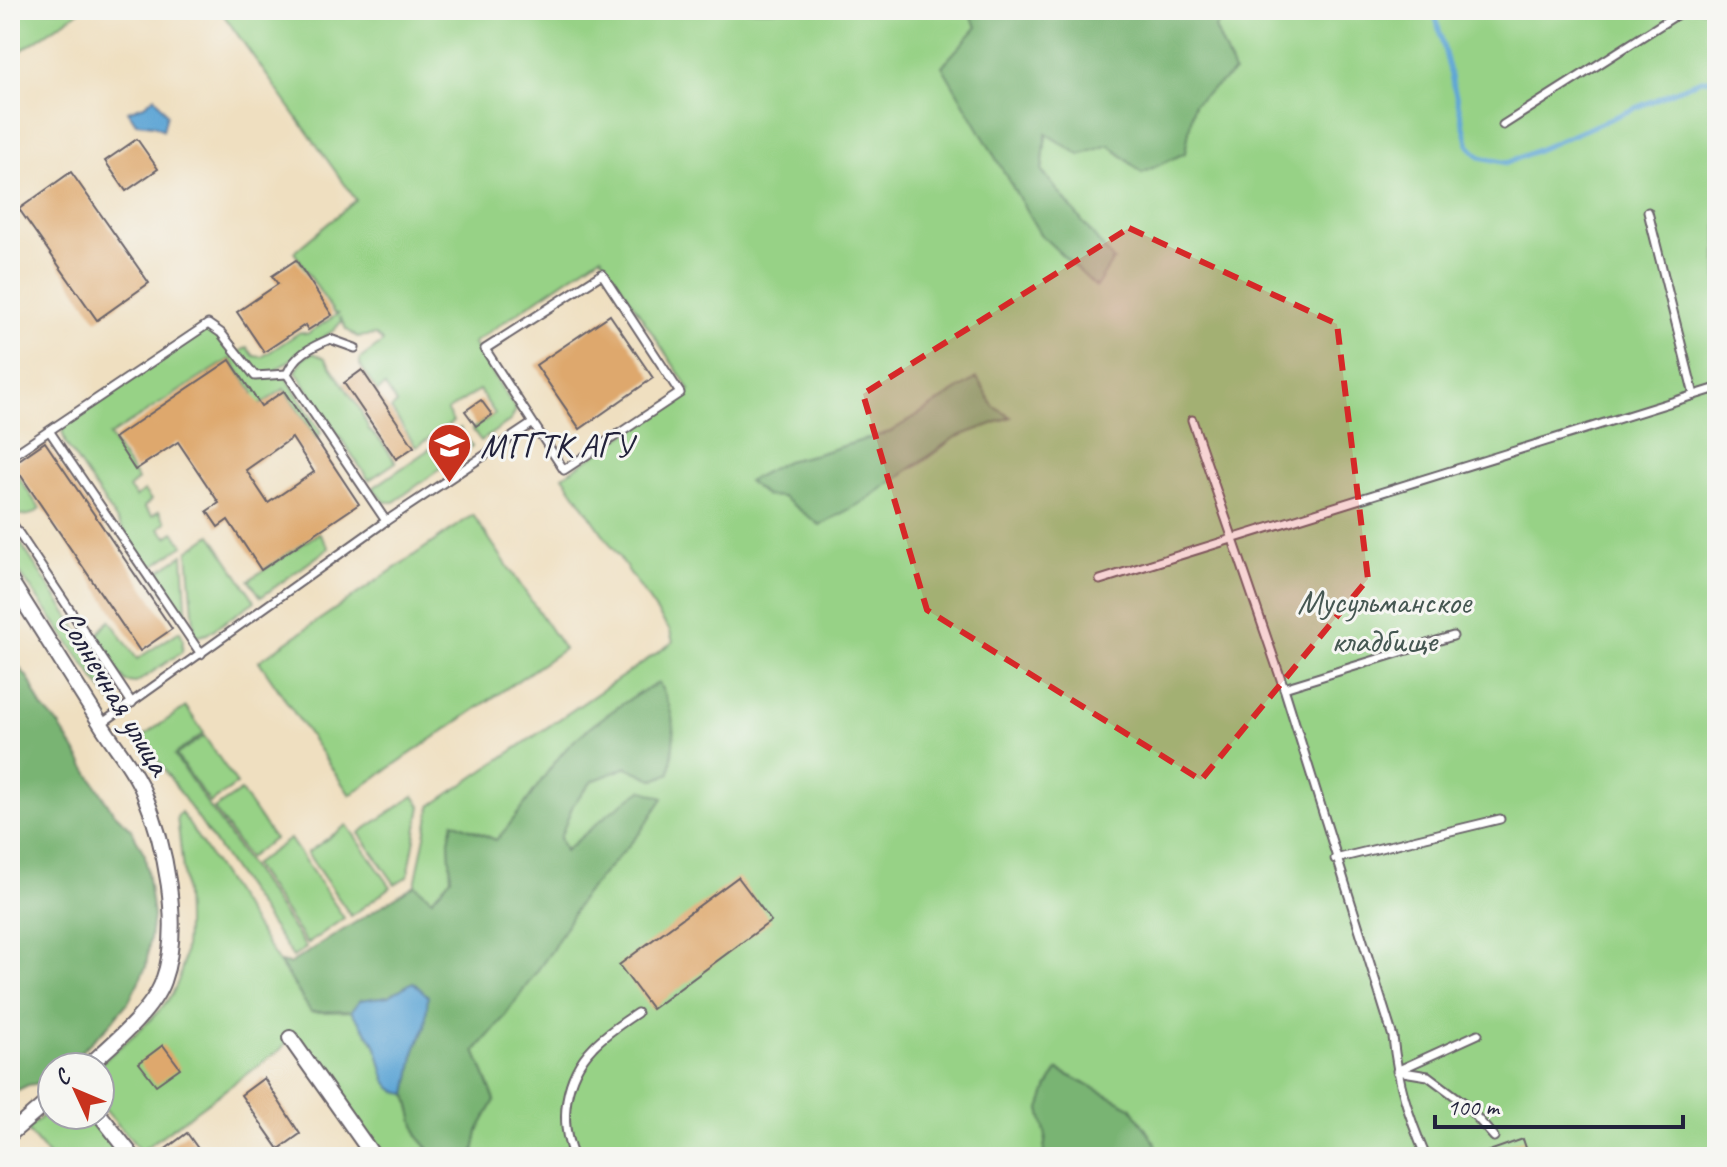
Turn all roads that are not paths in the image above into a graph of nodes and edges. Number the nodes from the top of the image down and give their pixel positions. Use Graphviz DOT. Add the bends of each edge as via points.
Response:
graph roads {
  1 [pos="1684,10"];
  2 [pos="1503,125"];
  3 [pos="1648,212"];
  4 [pos="355,348"];
  5 [pos="287,374"];
  6 [pos="1717,388"];
  7 [pos="1694,395"];
  8 [pos="1192,420"];
  9 [pos="533,423"];
  10 [pos="50,432"];
  11 [pos="10,457"];
  12 [pos="10,520"];
  13 [pos="386,521"];
  14 [pos="1232,538"];
  15 [pos="10,580"];
  16 [pos="1100,580"];
  17 [pos="1453,636"];
  18 [pos="201,654"];
  19 [pos="1284,688"];
  20 [pos="132,703"];
  21 [pos="101,724"];
  22 [pos="1500,819"];
  23 [pos="1335,859"];
  24 [pos="637,1013"];
  25 [pos="1478,1034"];
  26 [pos="290,1038"];
  27 [pos="105,1051"];
  28 [pos="1397,1071"];
  29 [pos="36,1112"];
  30 [pos="113,1131"];
  31 [pos="10,1134"];
  32 [pos="1494,1137"];
  33 [pos="133,1157"];
  34 [pos="374,1157"];
  35 [pos="574,1157"];
  36 [pos="1426,1157"];
  1 -- 2 [label="lane"];
  3 -- 7 [label="lane"];
  4 -- 5 [label="lane" via="330,339 311,346"];
  5 -- 10 [label="lane" via="255,376 208,324"];
  5 -- 13 [label="lane"];
  6 -- 7 [label="lane"];
  7 -- 14 [label="lane"];
  8 -- 14 [label="lane"];
  9 -- 9 [label="lane" via="485,349 602,274 680,393 564,470"];
  9 -- 13 [label="lane"];
  10 -- 11 [label="lane"];
  10 -- 18 [label="lane"];
  12 -- 20 [label="lane"];
  13 -- 18 [label="lane"];
  14 -- 16 [label="lane"];
  14 -- 19 [label="lane"];
  15 -- 21 [label="street, Солнечная улица"];
  17 -- 19 [label="lane"];
  18 -- 20 [label="lane"];
  19 -- 23 [label="lane"];
  20 -- 21 [label="lane"];
  21 -- 27 [label="street, Солнечная улица" via="142,789 160,843 171,904 163,982"];
  22 -- 23 [label="lane"];
  23 -- 28 [label="lane" via="1393,1037"];
  24 -- 35 [label="lane" via="592,1048 576,1072 564,1105"];
  25 -- 28 [label="lane"];
  26 -- 34 [label="street"];
  28 -- 32 [label="lane" via="1428,1076 1463,1102"];
  28 -- 36 [label="lane" via="1406,1111"];
  29 -- 31 [label="street"];
  30 -- 33 [label="street"];
}
